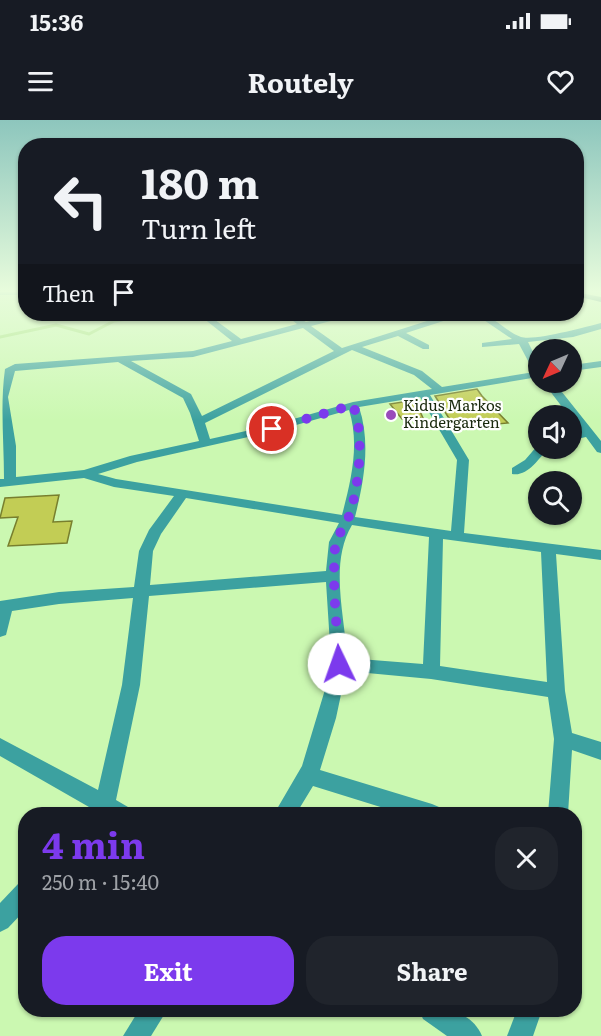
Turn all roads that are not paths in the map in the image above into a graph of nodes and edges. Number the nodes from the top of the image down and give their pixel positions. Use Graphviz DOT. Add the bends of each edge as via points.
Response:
graph roads {
  1 [pos="229,335"];
  2 [pos="266,335"];
  3 [pos="323,335"];
  4 [pos="390,335"];
  5 [pos="403,335"];
  6 [pos="512,335"];
  7 [pos="568,335"];
  8 [pos="239,342"];
  9 [pos="523,342"];
  10 [pos="485,345"];
  11 [pos="426,347"];
  12 [pos="346,349"];
  13 [pos="528,352"];
  14 [pos="119,359"];
  15 [pos="601,364"];
  16 [pos="582,367"];
  17 [pos="528,374"];
  18 [pos="441,391"];
  19 [pos="423,393"];
  20 [pos="557,393"];
  21 [pos="2,396"];
  22 [pos="353,405"];
  23 [pos="198,423"];
  24 [pos="589,433"];
  25 [pos="582,435"];
  26 [pos="205,443"];
  27 [pos="601,449"];
  28 [pos="533,459"];
  29 [pos="516,471"];
  30 [pos="85,474"];
  31 [pos="5,482"];
  32 [pos="183,494"];
  33 [pos="348,521"];
  34 [pos="436,534"];
  35 [pos="457,537"];
  36 [pos="548,548"];
  37 [pos="601,555"];
  38 [pos="334,576"];
  39 [pos="142,591"];
  40 [pos="3,607"];
  41 [pos="0,631"];
  42 [pos="339,664"];
  43 [pos="431,672"];
  44 [pos="556,690"];
  45 [pos="563,739"];
  46 [pos="0,746"];
  47 [pos="601,751"];
  48 [pos="308,775"];
  49 [pos="99,807"];
  50 [pos="108,807"];
  51 [pos="288,807"];
  52 [pos="410,807"];
  53 [pos="558,807"];
  54 [pos="18,901"];
  55 [pos="0,920"];
  56 [pos="149,1017"];
  57 [pos="442,1017"];
  58 [pos="527,1017"];
  59 [pos="136,1036"];
  60 [pos="469,1036"];
  61 [pos="520,1036"];
  1 -- 8 [label="street"];
  2 -- 8 [label="street"];
  3 -- 12 [label="street"];
  4 -- 12 [label="street"];
  5 -- 11 [label="street"];
  6 -- 9 [label="street"];
  7 -- 9 [label="street"];
  8 -- 14 [label="street" via="193,354"];
  9 -- 10 [label="street"];
  9 -- 13 [label="street"];
  12 -- 18 [label="street" via="418,373"];
  12 -- 23 [label="street"];
  14 -- 21 [label="street" via="15,367 10,369"];
  14 -- 23 [label="street" via="187,396"];
  15 -- 16 [label="street"];
  17 -- 18 [label="street"];
  18 -- 19 [label="street"];
  19 -- 22 [label="street"];
  19 -- 35 [label="street" via="463,460"];
  20 -- 24 [label="street"];
  21 -- 31 [label="street" via="10,446"];
  22 -- 26 [label="street" via="272,429"];
  22 -- 33 [label="street" via="360,436"];
  23 -- 26 [label="street"];
  24 -- 25 [label="street"];
  24 -- 27 [label="street"];
  26 -- 30 [label="street"];
  28 -- 29 [label="street"];
  30 -- 31 [label="street"];
  30 -- 32 [label="street" via="114,483"];
  32 -- 33 [label="street"];
  32 -- 39 [label="street" via="154,533 146,551"];
  33 -- 34 [label="street"];
  33 -- 38 [label="street" via="339,531"];
  34 -- 35 [label="street"];
  34 -- 43 [label="street"];
  35 -- 36 [label="street"];
  36 -- 37 [label="street"];
  36 -- 44 [label="street"];
  38 -- 39 [label="street"];
  38 -- 42 [label="street"];
  39 -- 40 [label="street"];
  39 -- 50 [label="street" via="131,685"];
  40 -- 41 [label="street"];
  42 -- 43 [label="street"];
  42 -- 48 [label="street"];
  43 -- 44 [label="street"];
  44 -- 45 [label="street"];
  45 -- 47 [label="street"];
  45 -- 53 [label="street"];
  46 -- 49 [label="street"];
  48 -- 51 [label="street"];
  48 -- 52 [label="street"];
  54 -- 55 [label="street"];
  56 -- 59 [label="street"];
  57 -- 60 [label="street"];
  58 -- 61 [label="street"];
}
